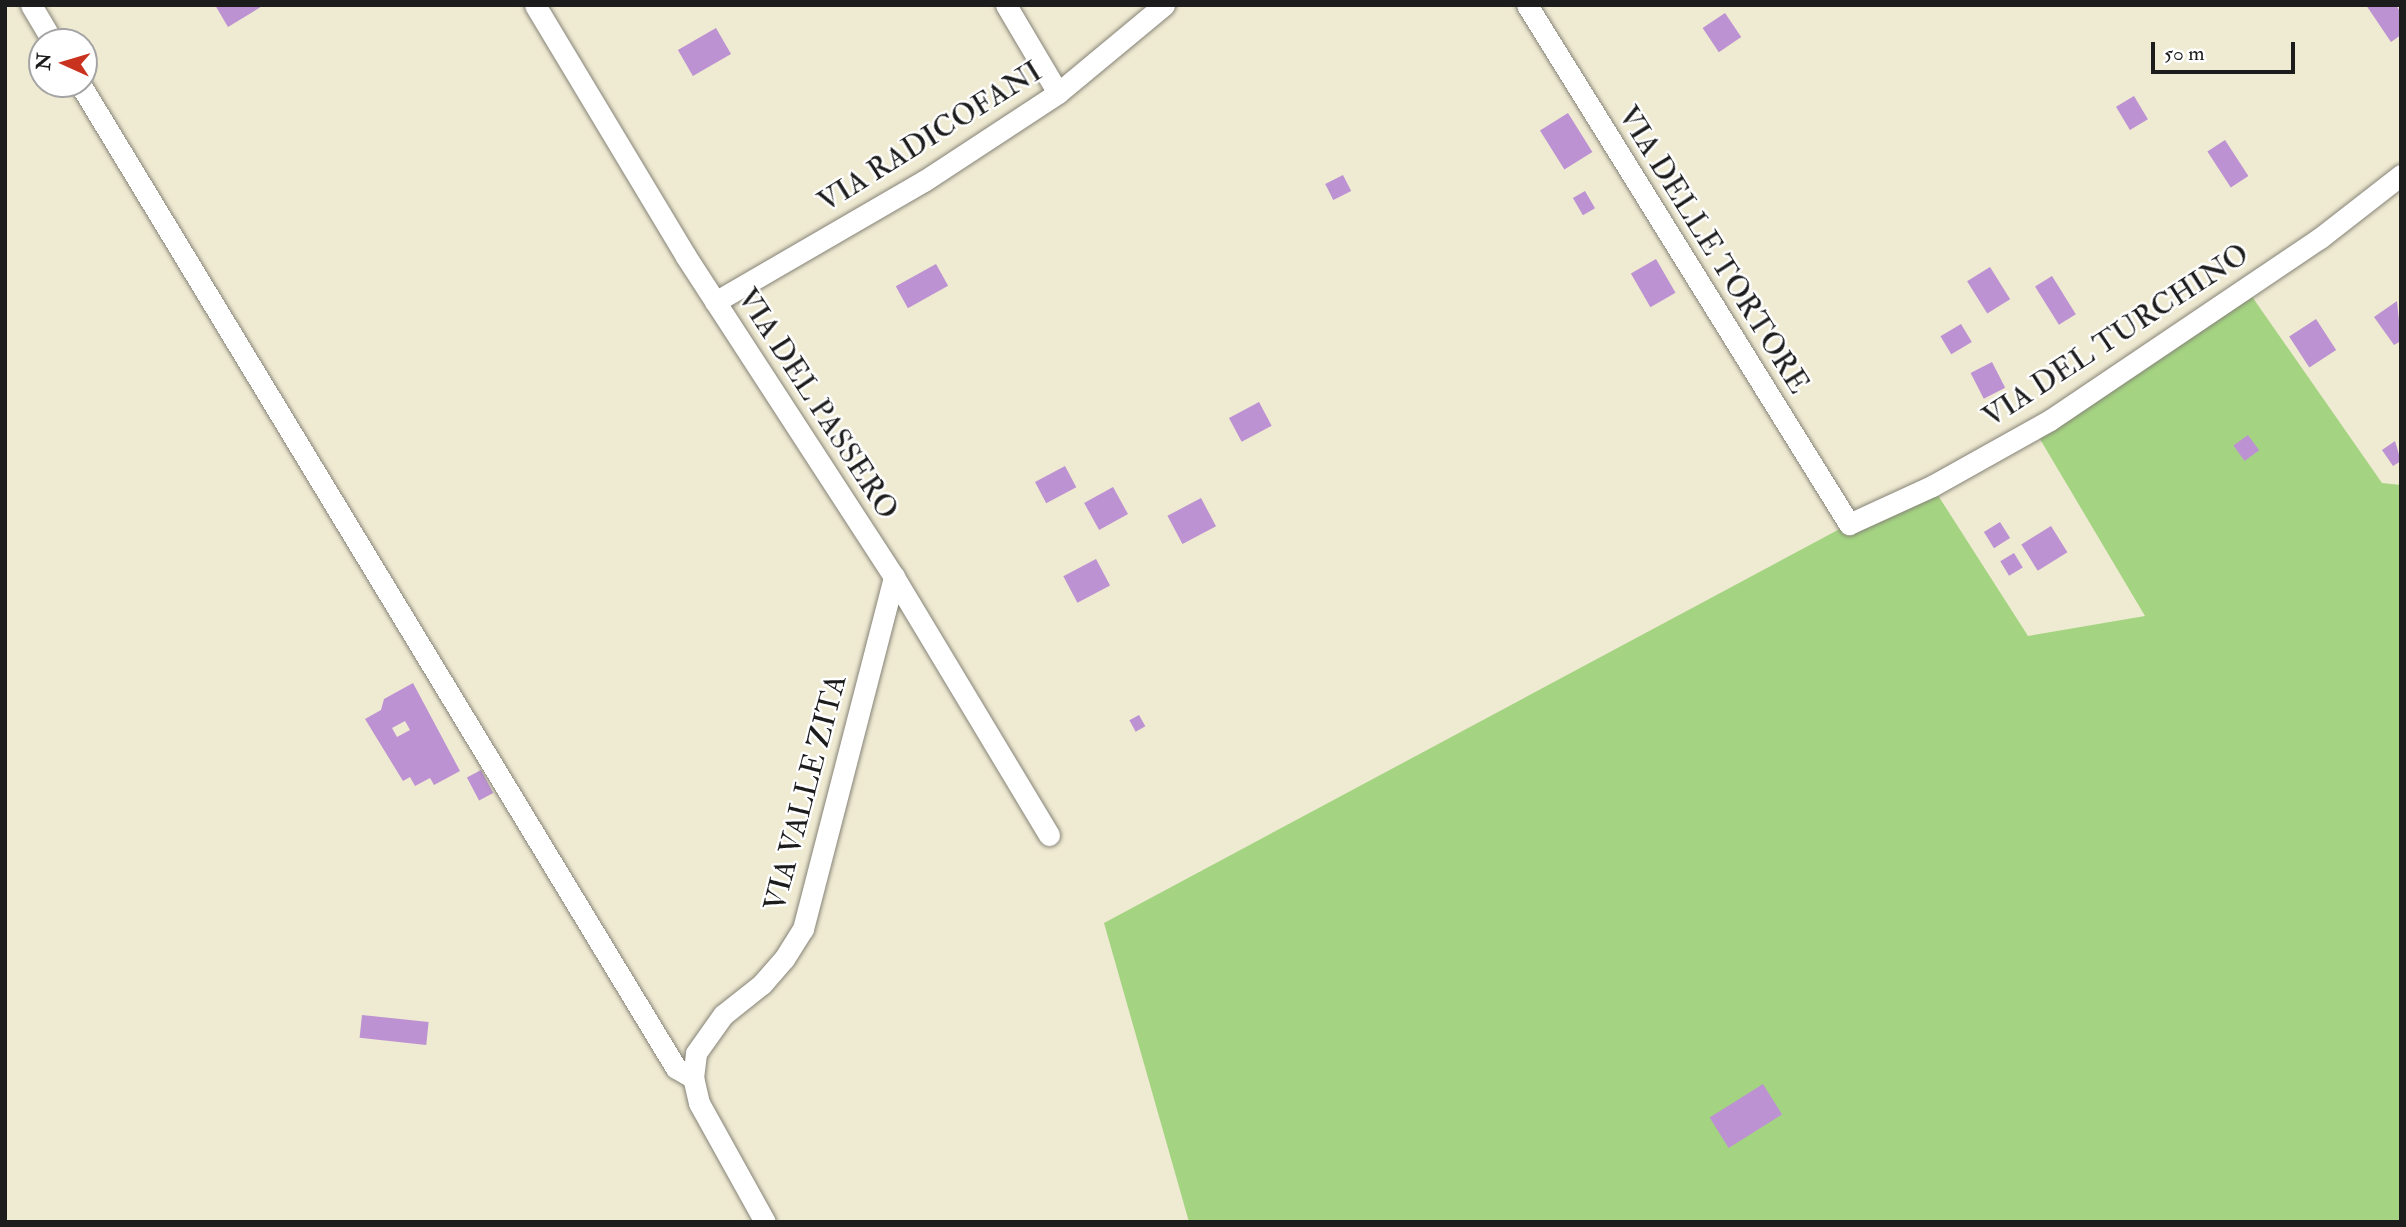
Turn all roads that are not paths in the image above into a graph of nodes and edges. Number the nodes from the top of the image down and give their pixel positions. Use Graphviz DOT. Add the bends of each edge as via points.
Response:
graph roads {
  1 [pos="31,5"];
  2 [pos="535,5"];
  3 [pos="1006,5"];
  4 [pos="1164,5"];
  5 [pos="1527,5"];
  6 [pos="45,28"];
  7 [pos="1058,93"];
  8 [pos="88,98"];
  9 [pos="2401,175"];
  10 [pos="715,302"];
  11 [pos="1849,524"];
  12 [pos="894,577"];
  13 [pos="1049,835"];
  14 [pos="693,1078"];
  15 [pos="765,1222"];
  1 -- 6 [label="street"];
  2 -- 10 [label="street, VIA DEL PASSERO"];
  3 -- 7 [label="street"];
  4 -- 7 [label="street, VIA RADICOFANI"];
  5 -- 11 [label="street, VIA DELLE TORTORE"];
  7 -- 10 [label="street, VIA RADICOFANI" via="924,181"];
  8 -- 14 [label="street" via="676,1068"];
  9 -- 11 [label="street, VIA DEL TURCHINO" via="2320,238 2050,420 1932,486"];
  10 -- 12 [label="street, VIA DEL PASSERO"];
  12 -- 13 [label="street, VIA DEL PASSERO"];
  12 -- 14 [label="street, VIA VALLE ZITA" via="803,929 762,984 707,1033 696,1053"];
  14 -- 15 [label="street" via="699,1103"];
}
